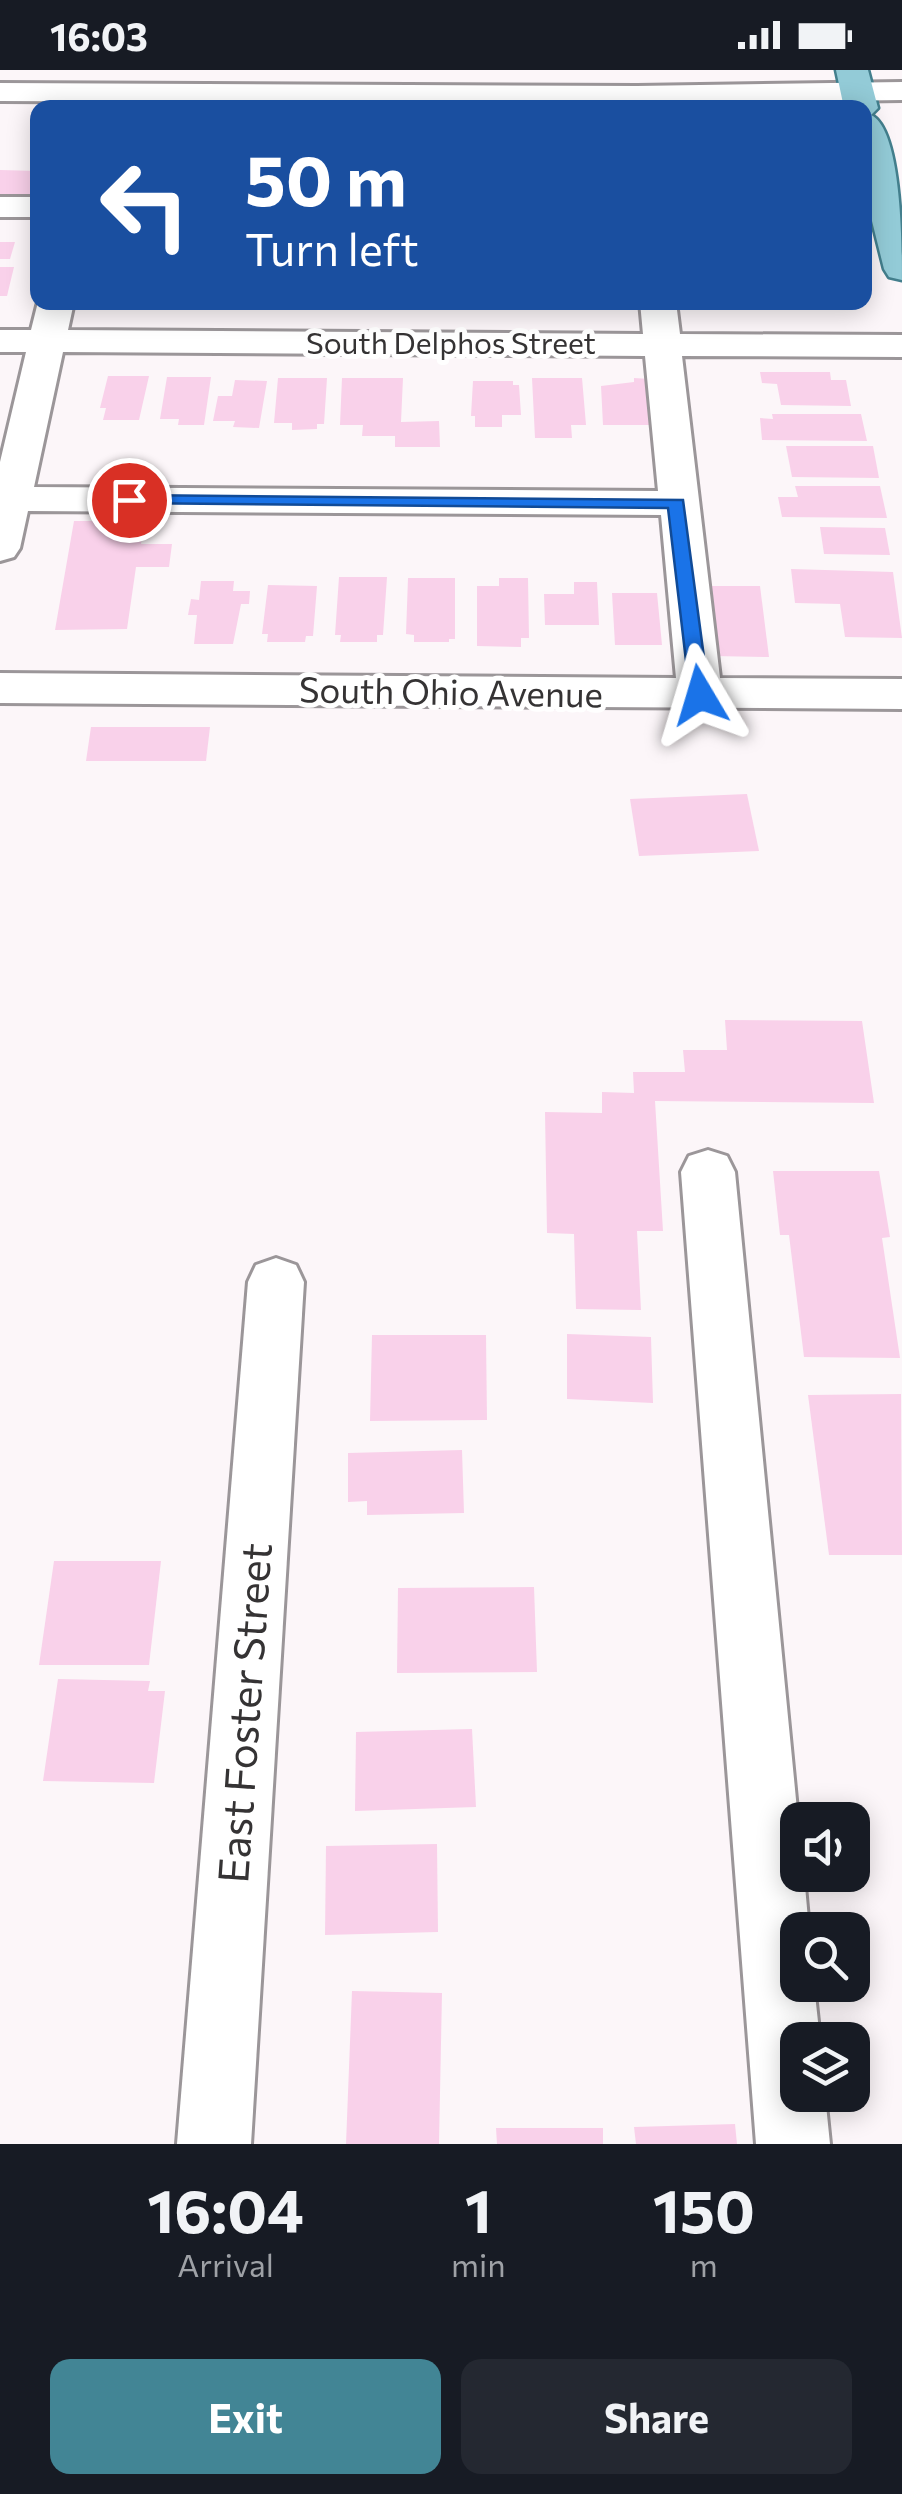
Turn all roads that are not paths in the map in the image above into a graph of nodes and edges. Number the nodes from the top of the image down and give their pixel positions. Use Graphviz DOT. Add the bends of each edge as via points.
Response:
graph roads {
  1 [pos="108,90"];
  2 [pos="636,91"];
  3 [pos="902,91"];
  4 [pos="0,92"];
  5 [pos="859,99"];
  6 [pos="872,133"];
  7 [pos="891,182"];
  8 [pos="0,207"];
  9 [pos="30,207"];
  10 [pos="902,269"];
  11 [pos="54,310"];
  12 [pos="659,310"];
  13 [pos="0,341"];
  14 [pos="47,342"];
  15 [pos="662,345"];
  16 [pos="902,346"];
  17 [pos="6,499"];
  18 [pos="676,503"];
  19 [pos="0,548"];
  20 [pos="0,688"];
  21 [pos="902,694"];
  22 [pos="700,695"];
  23 [pos="708,1172"];
  24 [pos="276,1282"];
  25 [pos="214,2144"];
  26 [pos="793,2144"];
  1 -- 2 [label="street"];
  1 -- 4 [label="street"];
  2 -- 5 [label="street"];
  3 -- 5 [label="street"];
  6 -- 7 [label="main road"];
  7 -- 10 [label="main road"];
  8 -- 9 [label="street"];
  11 -- 14 [label="street"];
  12 -- 15 [label="street"];
  13 -- 14 [label="street, South Delphos Street"];
  14 -- 15 [label="street, South Delphos Street"];
  14 -- 17 [label="street"];
  15 -- 16 [label="street, South Delphos Street"];
  15 -- 18 [label="street"];
  17 -- 18 [label="street"];
  17 -- 19 [label="street"];
  18 -- 22 [label="street"];
  20 -- 22 [label="street, South Ohio Avenue"];
  21 -- 22 [label="street, South Ohio Avenue"];
  23 -- 26 [label="street"];
  24 -- 25 [label="street, East Foster Street"];
}
